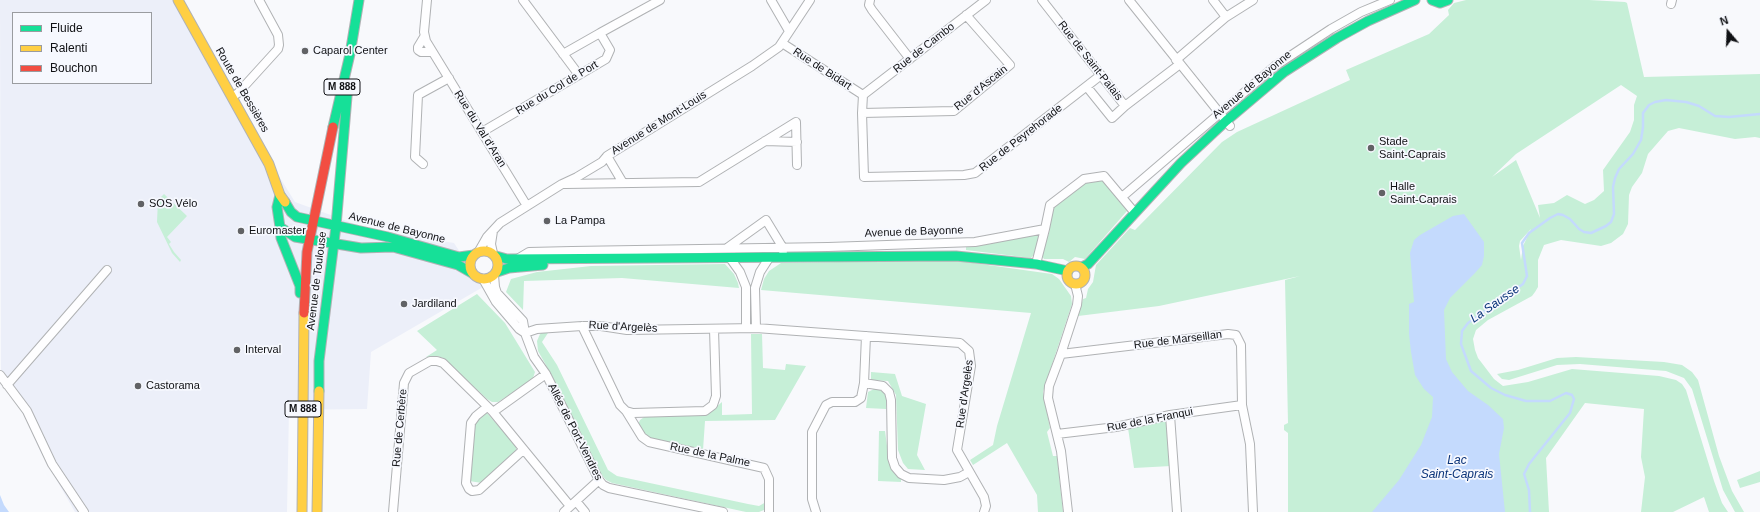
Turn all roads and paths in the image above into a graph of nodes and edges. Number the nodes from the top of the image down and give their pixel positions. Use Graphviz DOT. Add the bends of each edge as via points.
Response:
graph roads {
  1 [pos="178,0"];
  2 [pos="259,0"];
  3 [pos="359,0"];
  4 [pos="427,0"];
  5 [pos="522,0"];
  6 [pos="660,0"];
  7 [pos="771,0"];
  8 [pos="810,0"];
  9 [pos="870,0"];
  10 [pos="986,0"];
  11 [pos="1042,0"];
  12 [pos="1129,0"];
  13 [pos="1213,0"];
  14 [pos="1253,0"];
  15 [pos="1390,0"];
  16 [pos="1415,0"];
  17 [pos="1432,0"];
  18 [pos="1448,0"];
  19 [pos="1403,2"];
  20 [pos="966,15"];
  21 [pos="1226,17"];
  22 [pos="789,31"];
  23 [pos="600,33"];
  24 [pos="782,43"];
  25 [pos="350,54"];
  26 [pos="563,54"];
  27 [pos="910,59"];
  28 [pos="1178,62"];
  29 [pos="579,75"];
  30 [pos="1101,75"];
  31 [pos="449,78"];
  32 [pos="1087,87"];
  33 [pos="863,95"];
  34 [pos="232,97"];
  35 [pos="1125,106"];
  36 [pos="862,112"];
  37 [pos="1219,113"];
  38 [pos="1228,124"];
  39 [pos="482,132"];
  40 [pos="765,141"];
  41 [pos="797,142"];
  42 [pos="607,156"];
  43 [pos="423,164"];
  44 [pos="797,165"];
  45 [pos="623,183"];
  46 [pos="562,184"];
  47 [pos="280,195"];
  48 [pos="1122,197"];
  49 [pos="527,206"];
  50 [pos="1134,213"];
  51 [pos="314,221"];
  52 [pos="336,226"];
  53 [pos="280,227"];
  54 [pos="1045,229"];
  55 [pos="493,230"];
  56 [pos="309,240"];
  57 [pos="338,245"];
  58 [pos="726,248"];
  59 [pos="783,248"];
  60 [pos="477,253"];
  61 [pos="495,255"];
  62 [pos="569,257"];
  63 [pos="730,258"];
  64 [pos="768,258"];
  65 [pos="782,258"];
  66 [pos="1036,264"];
  67 [pos="1082,267"];
  68 [pos="107,270"];
  69 [pos="1068,270"];
  70 [pos="472,273"];
  71 [pos="495,274"];
  72 [pos="483,279"];
  73 [pos="1075,284"];
  74 [pos="304,305"];
  75 [pos="582,326"];
  76 [pos="746,328"];
  77 [pos="756,328"];
  78 [pos="714,329"];
  79 [pos="525,333"];
  80 [pos="866,336"];
  81 [pos="1062,354"];
  82 [pos="546,374"];
  83 [pos="0,375"];
  84 [pos="864,384"];
  85 [pos="7,385"];
  86 [pos="1242,405"];
  87 [pos="490,410"];
  88 [pos="626,411"];
  89 [pos="1170,415"];
  90 [pos="1057,434"];
  91 [pos="523,450"];
  92 [pos="970,472"];
  93 [pos="599,480"];
  94 [pos="573,503"];
  95 [pos="84,512"];
  96 [pos="302,512"];
  97 [pos="317,512"];
  98 [pos="393,512"];
  99 [pos="564,512"];
  100 [pos="586,512"];
  101 [pos="723,512"];
  102 [pos="769,512"];
  103 [pos="816,512"];
  104 [pos="984,512"];
  105 [pos="1068,512"];
  106 [pos="1177,512"];
  107 [pos="1253,512"];
  1 -- 34 [label="street, Route de Bessières"];
  2 -- 34 [label="street" via="278,35 280,45"];
  3 -- 25 [label="street, Avenue de Toulouse / M 888"];
  4 -- 31 [label="street, Rue du Val d'Aran" via="424,37"];
  5 -- 26 [label="street"];
  6 -- 23 [label="street"];
  7 -- 22 [label="street"];
  8 -- 22 [label="street, Avenue de Mont-Louis"];
  9 -- 27 [label="street" via="872,10"];
  10 -- 20 [label="street, Rue de Cambo"];
  11 -- 30 [label="street, Rue de Saint-Palais"];
  12 -- 28 [label="street"];
  13 -- 21 [label="street"];
  14 -- 21 [label="street, Rue de Saint-Palais"];
  15 -- 37 [label="street, Avenue de Bayonne" via="1361,12 1310,42 1275,66"];
  16 -- 19 [label="street, Avenue de Bayonne"];
  17 -- 18 [label="street" via="1440,3"];
  19 -- 38 [label="street, Avenue de Bayonne" via="1303,58 1261,91"];
  20 -- 27 [label="street, Rue de Cambo"];
  20 -- 36 [label="street, Rue d'Ascain" via="1010,65 954,111"];
  21 -- 28 [label="street, Rue de Saint-Palais"];
  22 -- 24 [label="street, Avenue de Mont-Louis"];
  23 -- 26 [label="street"];
  23 -- 29 [label="street, Rue du Col de Port" via="610,50 609,54 606,59"];
  24 -- 33 [label="street, Rue de Bidart"];
  24 -- 42 [label="street, Avenue de Mont-Louis" via="752,66"];
  25 -- 51 [label="street, Avenue de Toulouse / M 888"];
  25 -- 52 [label="street, Avenue de Toulouse / M 888"];
  26 -- 29 [label="street"];
  27 -- 33 [label="street, Rue de Cambo"];
  28 -- 35 [label="street, Rue de Saint-Palais"];
  28 -- 37 [label="street"];
  29 -- 39 [label="street, Rue du Col de Port"];
  30 -- 32 [label="street, Rue de Peyrehorade"];
  30 -- 35 [label="street, Rue de Saint-Palais"];
  31 -- 39 [label="street, Rue du Val d'Aran"];
  31 -- 43 [label="street" via="418,95 415,157"];
  32 -- 35 [label="street" via="1112,118"];
  32 -- 36 [label="street, Rue de Peyrehorade" via="975,173 964,175 864,177"];
  33 -- 36 [label="street, Rue de Peyrehorade"];
  34 -- 47 [label="street, Route de Bessières" via="269,164"];
  37 -- 38 [label="street"];
  37 -- 48 [label="street, Avenue de Bayonne"];
  38 -- 50 [label="street, Avenue de Bayonne" via="1181,163"];
  39 -- 49 [label="street, Rue du Val d'Aran"];
  40 -- 41 [label="street"];
  40 -- 41 [label="street" via="796,122"];
  40 -- 45 [label="street" via="700,182"];
  41 -- 44 [label="street"];
  42 -- 45 [label="street"];
  42 -- 46 [label="street, Avenue de Mont-Louis" via="602,162"];
  45 -- 46 [label="street"];
  46 -- 49 [label="street, Avenue de Mont-Louis"];
  47 -- 51 [label="street, Route de Bessières" via="297,217"];
  47 -- 53 [label="street, Route de Bessières" via="277,207"];
  48 -- 50 [label="street"];
  48 -- 54 [label="street" via="1104,176 1084,179 1050,205"];
  49 -- 55 [label="street, Avenue de Mont-Louis"];
  50 -- 67 [label="street, Avenue de Bayonne" via="1088,264"];
  51 -- 52 [label="street, Avenue de Bayonne"];
  51 -- 56 [label="street, Avenue de Toulouse / M 888"];
  52 -- 57 [label="street, Avenue de Toulouse / M 888"];
  52 -- 60 [label="street, Avenue de Bayonne" via="462,257"];
  53 -- 56 [label="street" via="295,237"];
  53 -- 74 [label="street, Route de Bessières" via="281,238 300,286 300,302"];
  54 -- 59 [label="street, Avenue de Bayonne" via="975,242"];
  54 -- 66 [label="street"];
  55 -- 60 [label="street, Avenue de Mont-Louis"];
  55 -- 61 [label="street" via="491,244"];
  56 -- 57 [label="street"];
  56 -- 74 [label="street, Avenue de Toulouse / M 888"];
  57 -- 70 [label="street, Avenue de Bayonne" via="361,248 393,247 458,265"];
  57 -- 97 [label="street, Avenue de Toulouse / M 888" via="329,280 319,361"];
  58 -- 59 [label="street, Avenue de Bayonne"];
  58 -- 59 [label="street" via="766,220"];
  58 -- 62 [label="street, Avenue de Bayonne"];
  59 -- 65 [label="street"];
  60 -- 61 [label="street" via="487,251"];
  60 -- 70 [label="street" via="470,265"];
  61 -- 62 [label="street, Avenue de Bayonne" via="502,258"];
  61 -- 71 [label="street" via="499,263"];
  62 -- 63 [label="street, Avenue de Bayonne"];
  62 -- 71 [label="street, Avenue de Bayonne" via="509,268"];
  63 -- 64 [label="street, Avenue de Bayonne"];
  63 -- 76 [label="street" via="746,287"];
  64 -- 65 [label="street, Avenue de Bayonne"];
  64 -- 77 [label="street" via="755,288"];
  65 -- 66 [label="street, Avenue de Bayonne" via="956,256"];
  66 -- 69 [label="street, Avenue de Bayonne"];
  67 -- 69 [label="street" via="1074,266"];
  67 -- 73 [label="street" via="1086,273 1084,280"];
  68 -- 85 [label="street"];
  69 -- 73 [label="street" via="1067,278"];
  70 -- 72 [label="street"];
  71 -- 72 [label="street"];
  71 -- 79 [label="street, Allée de Port-Vendres" via="495,287 498,293 523,321"];
  72 -- 79 [label="street, Allée de Port-Vendres" via="496,302"];
  73 -- 81 [label="street" via="1077,305"];
  74 -- 96 [label="street, Avenue de Toulouse / M 888"];
  75 -- 78 [label="street, Rue d'Argelès" via="627,330"];
  75 -- 79 [label="street, Rue d'Argelès" via="537,329"];
  75 -- 88 [label="street" via="620,405"];
  76 -- 77 [label="street, Rue d'Argelès"];
  76 -- 78 [label="street, Rue d'Argelès"];
  77 -- 80 [label="street, Rue d'Argelès"];
  78 -- 88 [label="street" via="716,396 709,409 633,413"];
  79 -- 82 [label="street, Allée de Port-Vendres" via="534,357"];
  80 -- 84 [label="street"];
  80 -- 92 [label="street, Rue d'Argelès" via="960,343 966,348 971,356 971,366 957,450"];
  81 -- 86 [label="street, Rue de Marseillan" via="1233,334 1239,337 1241,345"];
  81 -- 90 [label="street" via="1049,386 1048,398"];
  82 -- 87 [label="street"];
  82 -- 93 [label="street, Allée de Port-Vendres"];
  83 -- 85 [label="street"];
  84 -- 92 [label="street" via="883,386 889,392 892,458 901,474 909,478 944,480"];
  84 -- 103 [label="street" via="858,401 829,404 813,427 812,499"];
  85 -- 95 [label="street" via="27,411 52,464"];
  86 -- 89 [label="street, Rue de la Franqui"];
  86 -- 107 [label="street, Rue de Marseillan" via="1250,444"];
  87 -- 91 [label="street, Rue de Cerbère"];
  87 -- 91 [label="street" via="476,416 471,423 466,483 469,490 479,490"];
  87 -- 98 [label="street, Rue de Cerbère" via="443,363 430,361 409,372 404,383"];
  88 -- 102 [label="street, Rue de la Palme" via="642,437 649,442 764,468 769,479"];
  89 -- 90 [label="street, Rue de la Franqui" via="1116,427"];
  89 -- 106 [label="street"];
  90 -- 105 [label="street" via="1062,455"];
  91 -- 94 [label="street, Rue de Cerbère"];
  92 -- 104 [label="street, Rue d'Argelès" via="984,497"];
  93 -- 94 [label="street"];
  93 -- 101 [label="street, Allée de Port-Vendres" via="609,488"];
  94 -- 99 [label="street"];
  94 -- 100 [label="street, Rue de Cerbère"];
}
